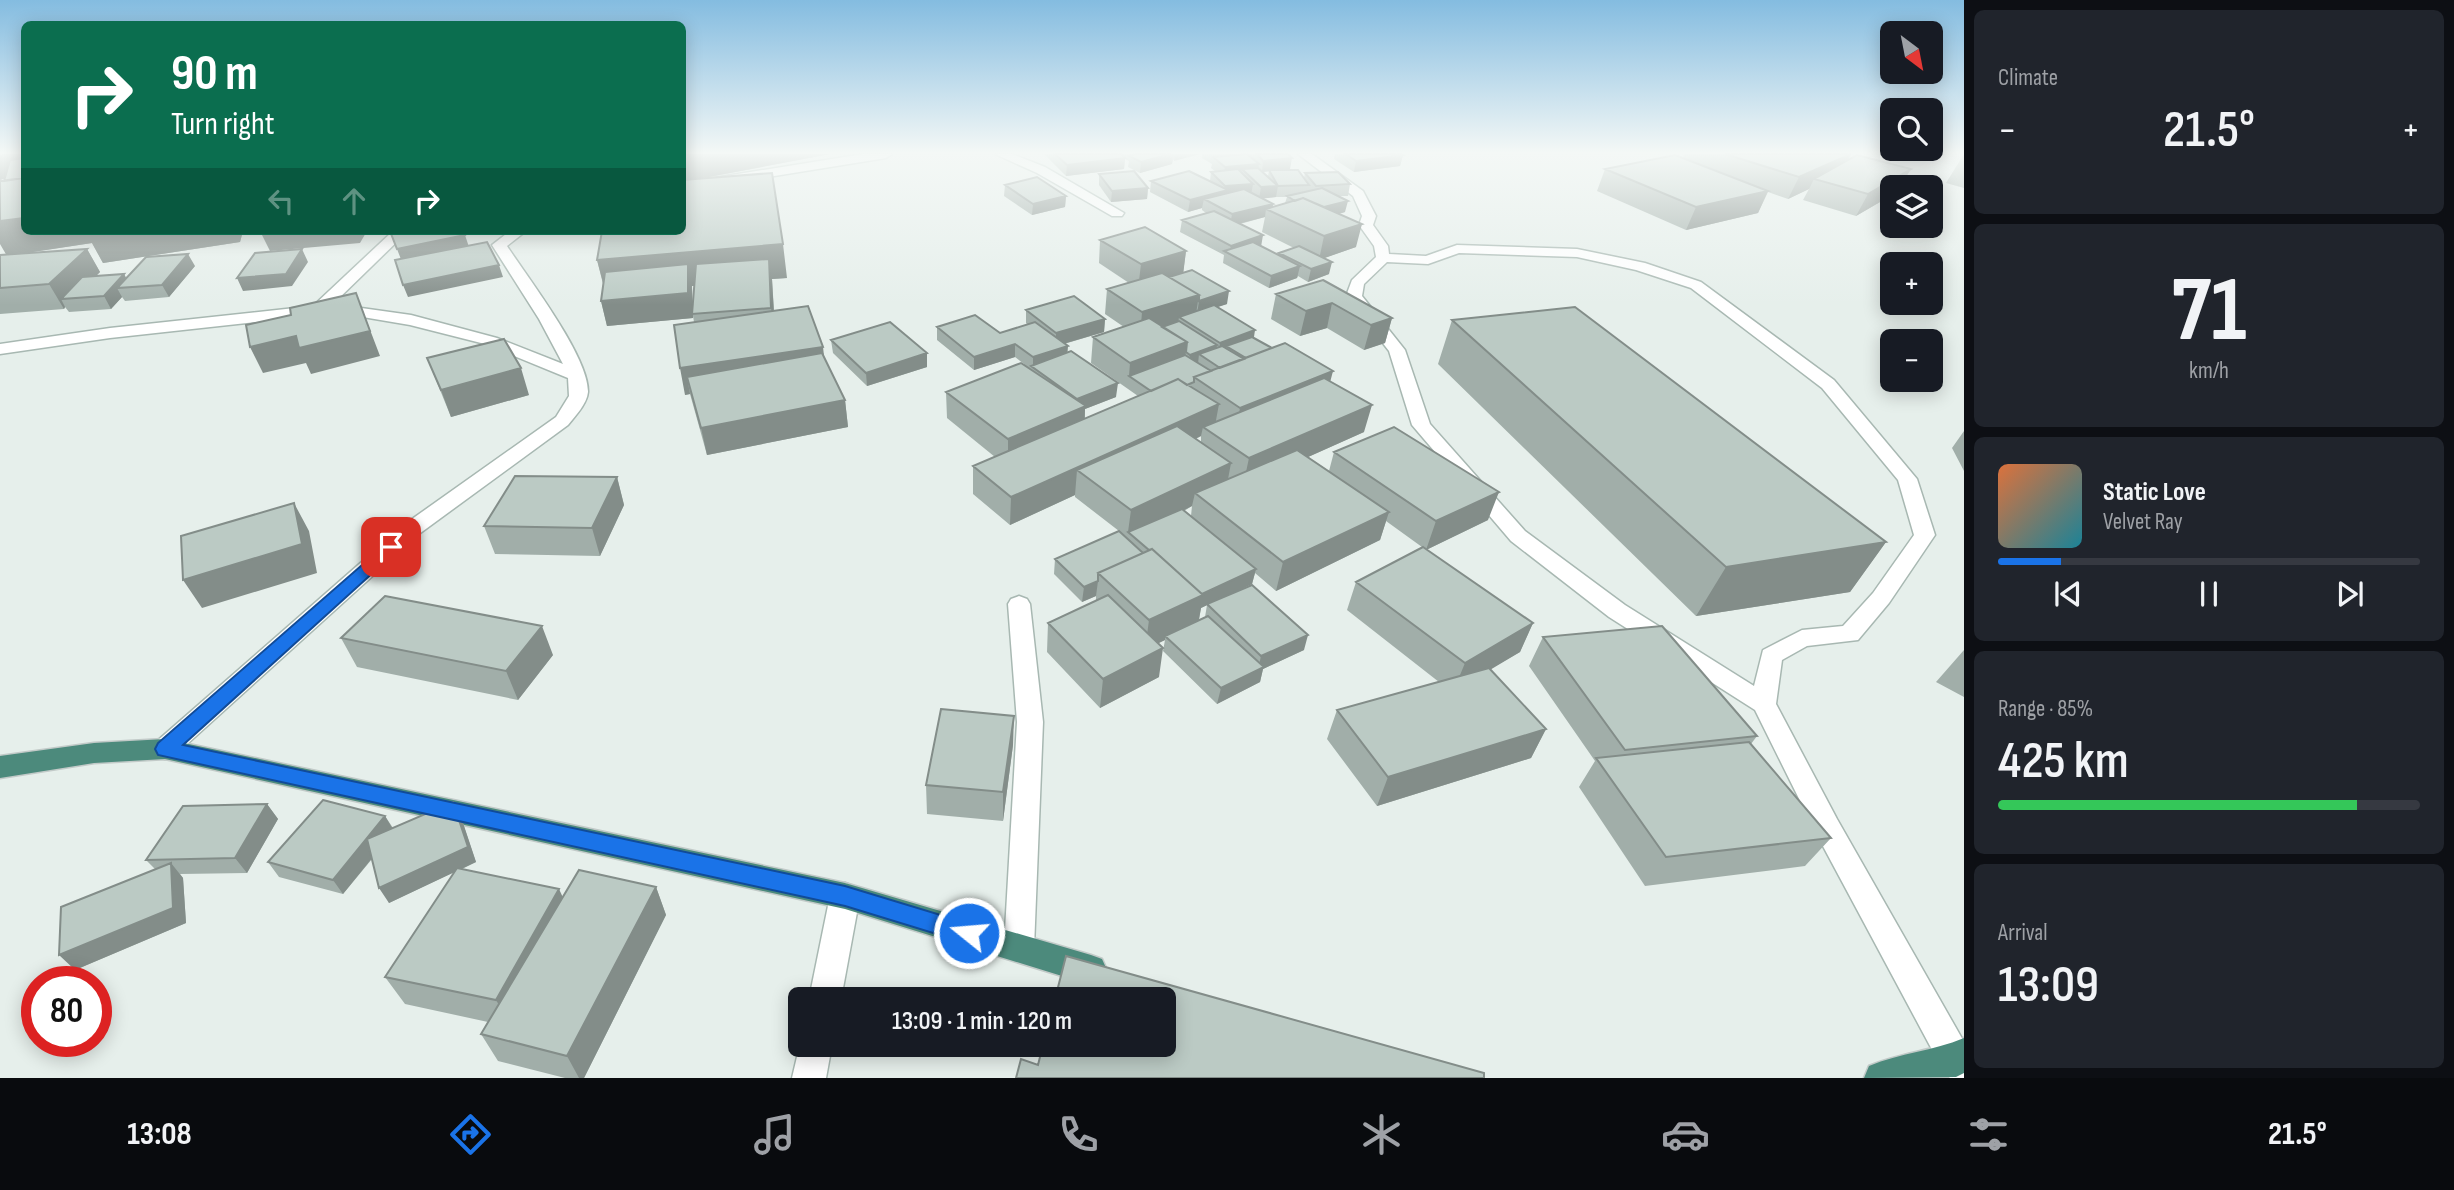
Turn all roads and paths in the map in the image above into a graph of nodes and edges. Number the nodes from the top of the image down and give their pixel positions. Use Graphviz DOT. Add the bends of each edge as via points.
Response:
graph roads {
  1 [pos="1100,204"];
  2 [pos="1363,204"];
  3 [pos="1117,214"];
  4 [pos="397,235"];
  5 [pos="513,235"];
  6 [pos="1382,258"];
  7 [pos="319,309"];
  8 [pos="0,349"];
  9 [pos="578,376"];
  10 [pos="1020,604"];
  11 [pos="1764,704"];
  12 [pos="165,749"];
  13 [pos="0,767"];
  14 [pos="845,896"];
  15 [pos="1019,948"];
  16 [pos="1111,976"];
  17 [pos="827,987"];
  18 [pos="813,1057"];
  19 [pos="1961,1062"];
  20 [pos="809,1078"];
  21 [pos="1881,1078"];
  1 -- 3 [label="street"];
  2 -- 6 [label="street" via="1369,216 1366,225 1381,246"];
  4 -- 7 [label="street"];
  5 -- 9 [label="street" via="499,244"];
  6 -- 11 [label="street" via="1357,284 1354,296 1397,350 1421,425 1518,536 1617,611"];
  6 -- 11 [label="street" via="1428,260 1457,249 1518,249 1577,253 1640,266 1696,285 1828,384 1906,479 1925,535 1850,634 1802,638 1772,656"];
  7 -- 8 [label="street"];
  7 -- 9 [label="street" via="411,320 491,341"];
  9 -- 12 [label="street" via="580,396 562,421 412,529"];
  10 -- 15 [label="street" via="1030,722"];
  11 -- 19 [label="street"];
  12 -- 13 [label="highway" via="94,753"];
  12 -- 14 [label="highway"];
  14 -- 15 [label="highway"];
  14 -- 17 [label="street"];
  15 -- 16 [label="highway"];
  18 -- 20 [label="street"];
  19 -- 21 [label="highway"];
}
